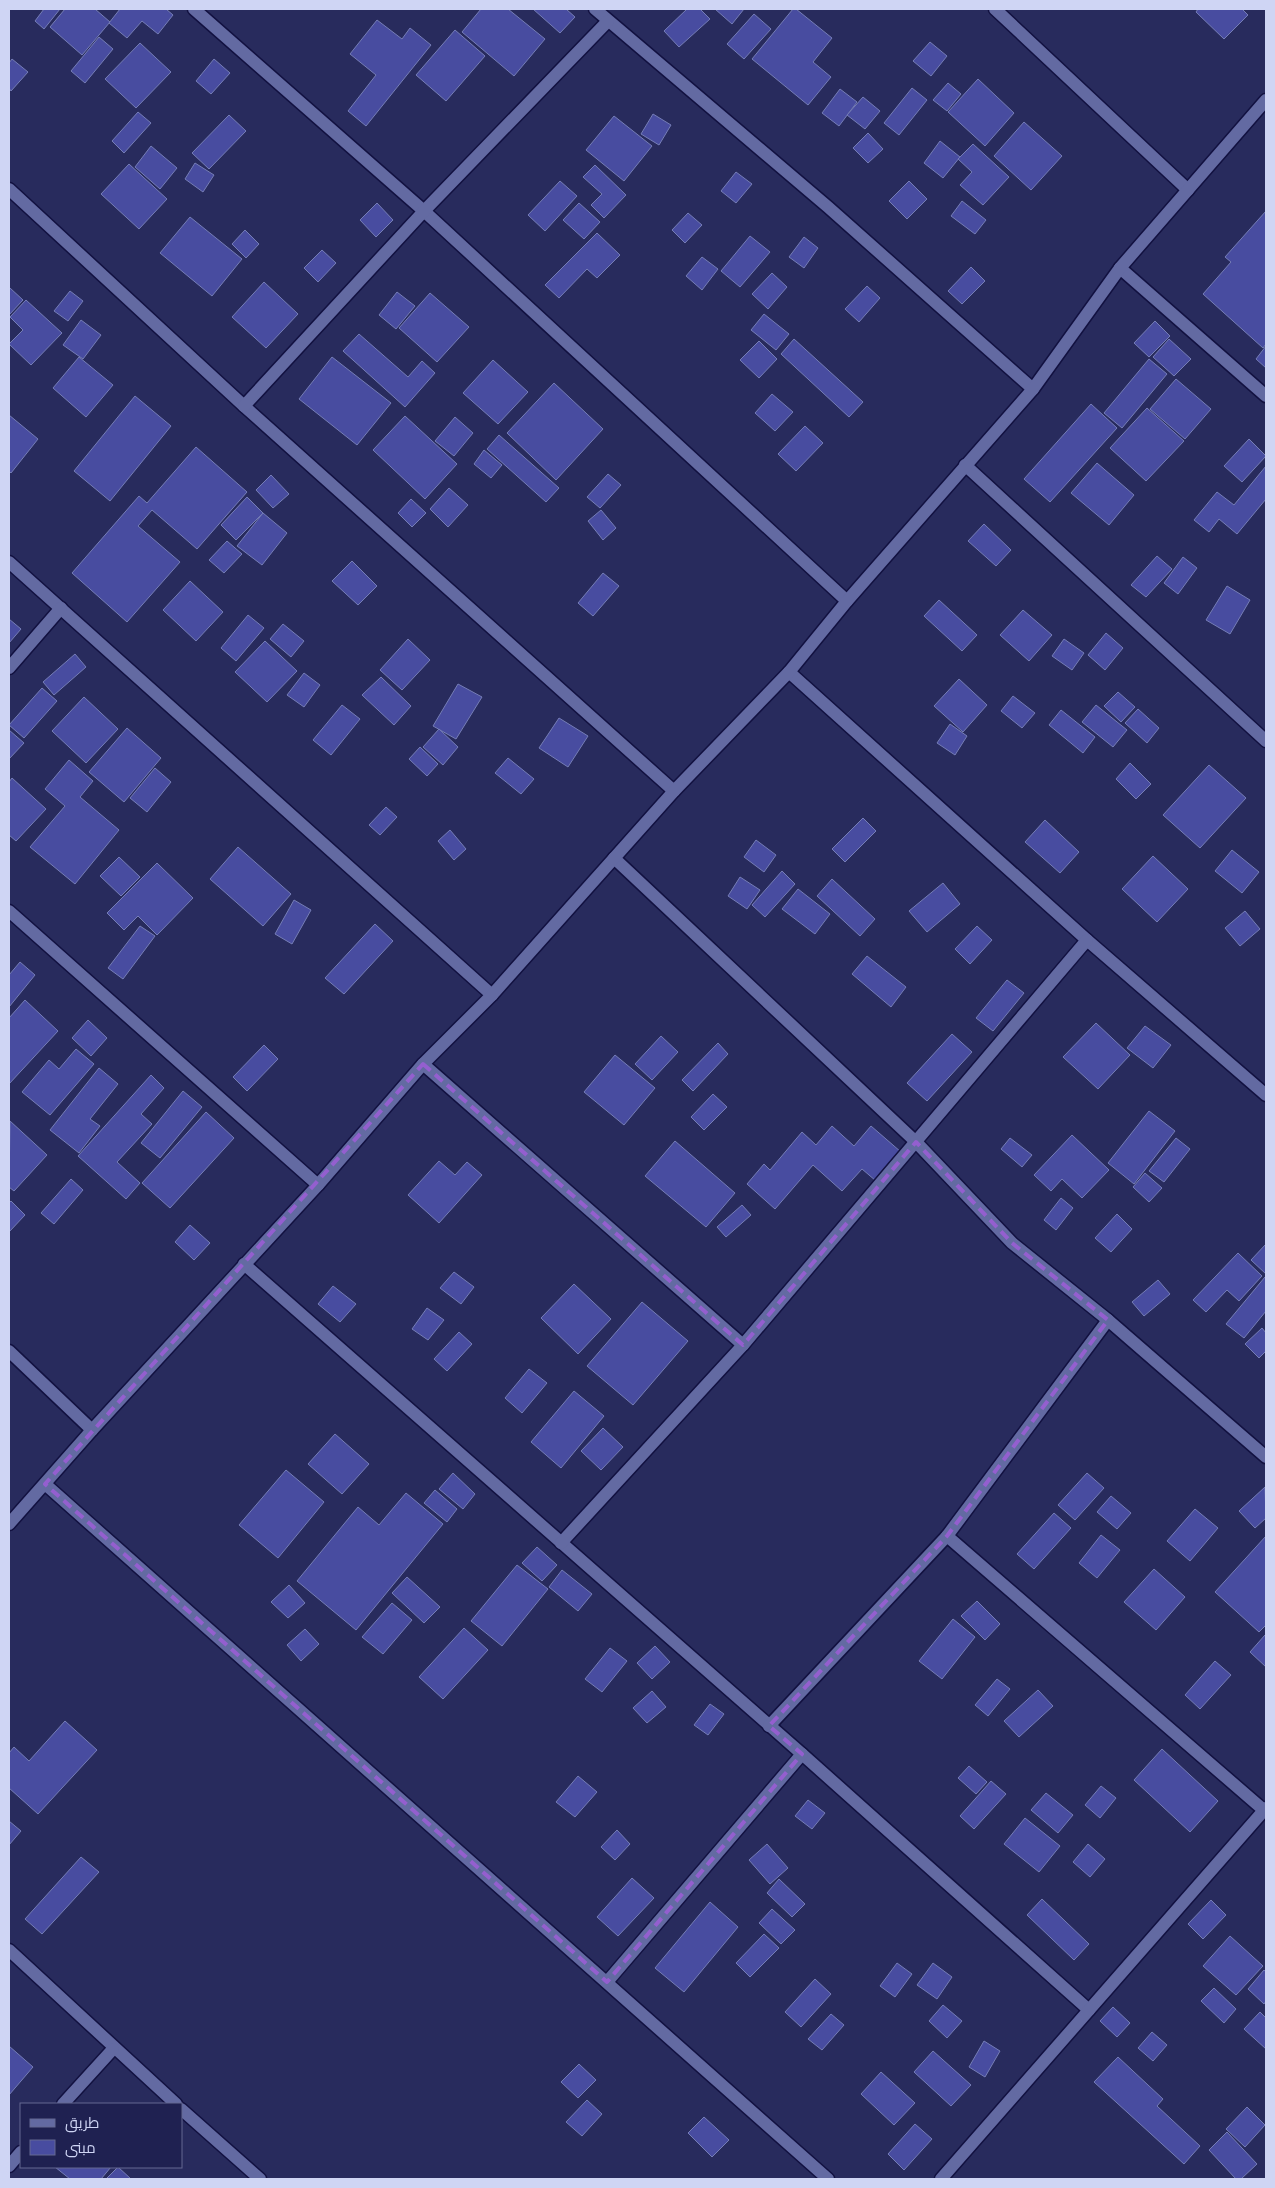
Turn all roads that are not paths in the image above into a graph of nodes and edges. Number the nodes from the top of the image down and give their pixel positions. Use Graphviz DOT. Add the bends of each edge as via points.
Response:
graph roads {
  1 [pos="194,9"];
  2 [pos="595,9"];
  3 [pos="995,9"];
  4 [pos="608,20"];
  5 [pos="1266,100"];
  6 [pos="9,190"];
  7 [pos="1188,190"];
  8 [pos="424,211"];
  9 [pos="1120,268"];
  10 [pos="1033,389"];
  11 [pos="1266,396"];
  12 [pos="244,406"];
  13 [pos="965,466"];
  14 [pos="9,562"];
  15 [pos="848,601"];
  16 [pos="62,608"];
  17 [pos="9,668"];
  18 [pos="789,672"];
  19 [pos="1265,738"];
  20 [pos="674,792"];
  21 [pos="614,858"];
  22 [pos="9,911"];
  23 [pos="1087,940"];
  24 [pos="492,995"];
  25 [pos="423,1064"];
  26 [pos="1266,1095"];
  27 [pos="916,1142"];
  28 [pos="318,1185"];
  29 [pos="244,1264"];
  30 [pos="1108,1320"];
  31 [pos="743,1345"];
  32 [pos="9,1352"];
  33 [pos="92,1430"];
  34 [pos="1266,1457"];
  35 [pos="45,1484"];
  36 [pos="9,1524"];
  37 [pos="947,1536"];
  38 [pos="561,1543"];
  39 [pos="770,1726"];
  40 [pos="802,1754"];
  41 [pos="1266,1810"];
  42 [pos="9,1950"];
  43 [pos="607,1982"];
  44 [pos="1089,2010"];
  45 [pos="113,2048"];
  46 [pos="64,2103"];
  47 [pos="175,2103"];
  48 [pos="182,2110"];
  49 [pos="20,2153"];
  50 [pos="9,2166"];
  51 [pos="260,2179"];
  52 [pos="828,2179"];
  53 [pos="941,2179"];
  1 -- 8 [label="street"];
  2 -- 4 [label="street"];
  3 -- 7 [label="street"];
  4 -- 8 [label="street"];
  4 -- 10 [label="street" via="828,207"];
  5 -- 7 [label="street"];
  6 -- 12 [label="street"];
  7 -- 9 [label="street"];
  8 -- 12 [label="street"];
  8 -- 15 [label="street"];
  9 -- 10 [label="street"];
  9 -- 11 [label="street"];
  10 -- 13 [label="street"];
  12 -- 20 [label="street"];
  13 -- 15 [label="street"];
  13 -- 19 [label="street"];
  14 -- 16 [label="street"];
  15 -- 18 [label="street"];
  16 -- 17 [label="street"];
  16 -- 24 [label="street"];
  18 -- 20 [label="street"];
  18 -- 23 [label="street"];
  20 -- 21 [label="street"];
  21 -- 24 [label="street"];
  21 -- 27 [label="street"];
  22 -- 28 [label="street"];
  23 -- 26 [label="street"];
  23 -- 27 [label="street"];
  24 -- 25 [label="street"];
  25 -- 28 [label="street"];
  25 -- 31 [label="street"];
  27 -- 30 [label="street" via="1012,1243"];
  27 -- 31 [label="street"];
  28 -- 29 [label="street"];
  29 -- 33 [label="street"];
  29 -- 38 [label="street"];
  30 -- 34 [label="street"];
  30 -- 37 [label="street"];
  31 -- 38 [label="street"];
  32 -- 33 [label="street"];
  33 -- 35 [label="street"];
  35 -- 36 [label="street"];
  35 -- 43 [label="street"];
  37 -- 39 [label="street"];
  37 -- 41 [label="street"];
  38 -- 39 [label="street"];
  39 -- 40 [label="street"];
  40 -- 43 [label="street"];
  40 -- 44 [label="street"];
  41 -- 44 [label="street"];
  42 -- 45 [label="street"];
  43 -- 52 [label="street"];
  44 -- 53 [label="street"];
  45 -- 46 [label="street"];
  45 -- 47 [label="street"];
  48 -- 51 [label="street"];
  49 -- 50 [label="street"];
}
